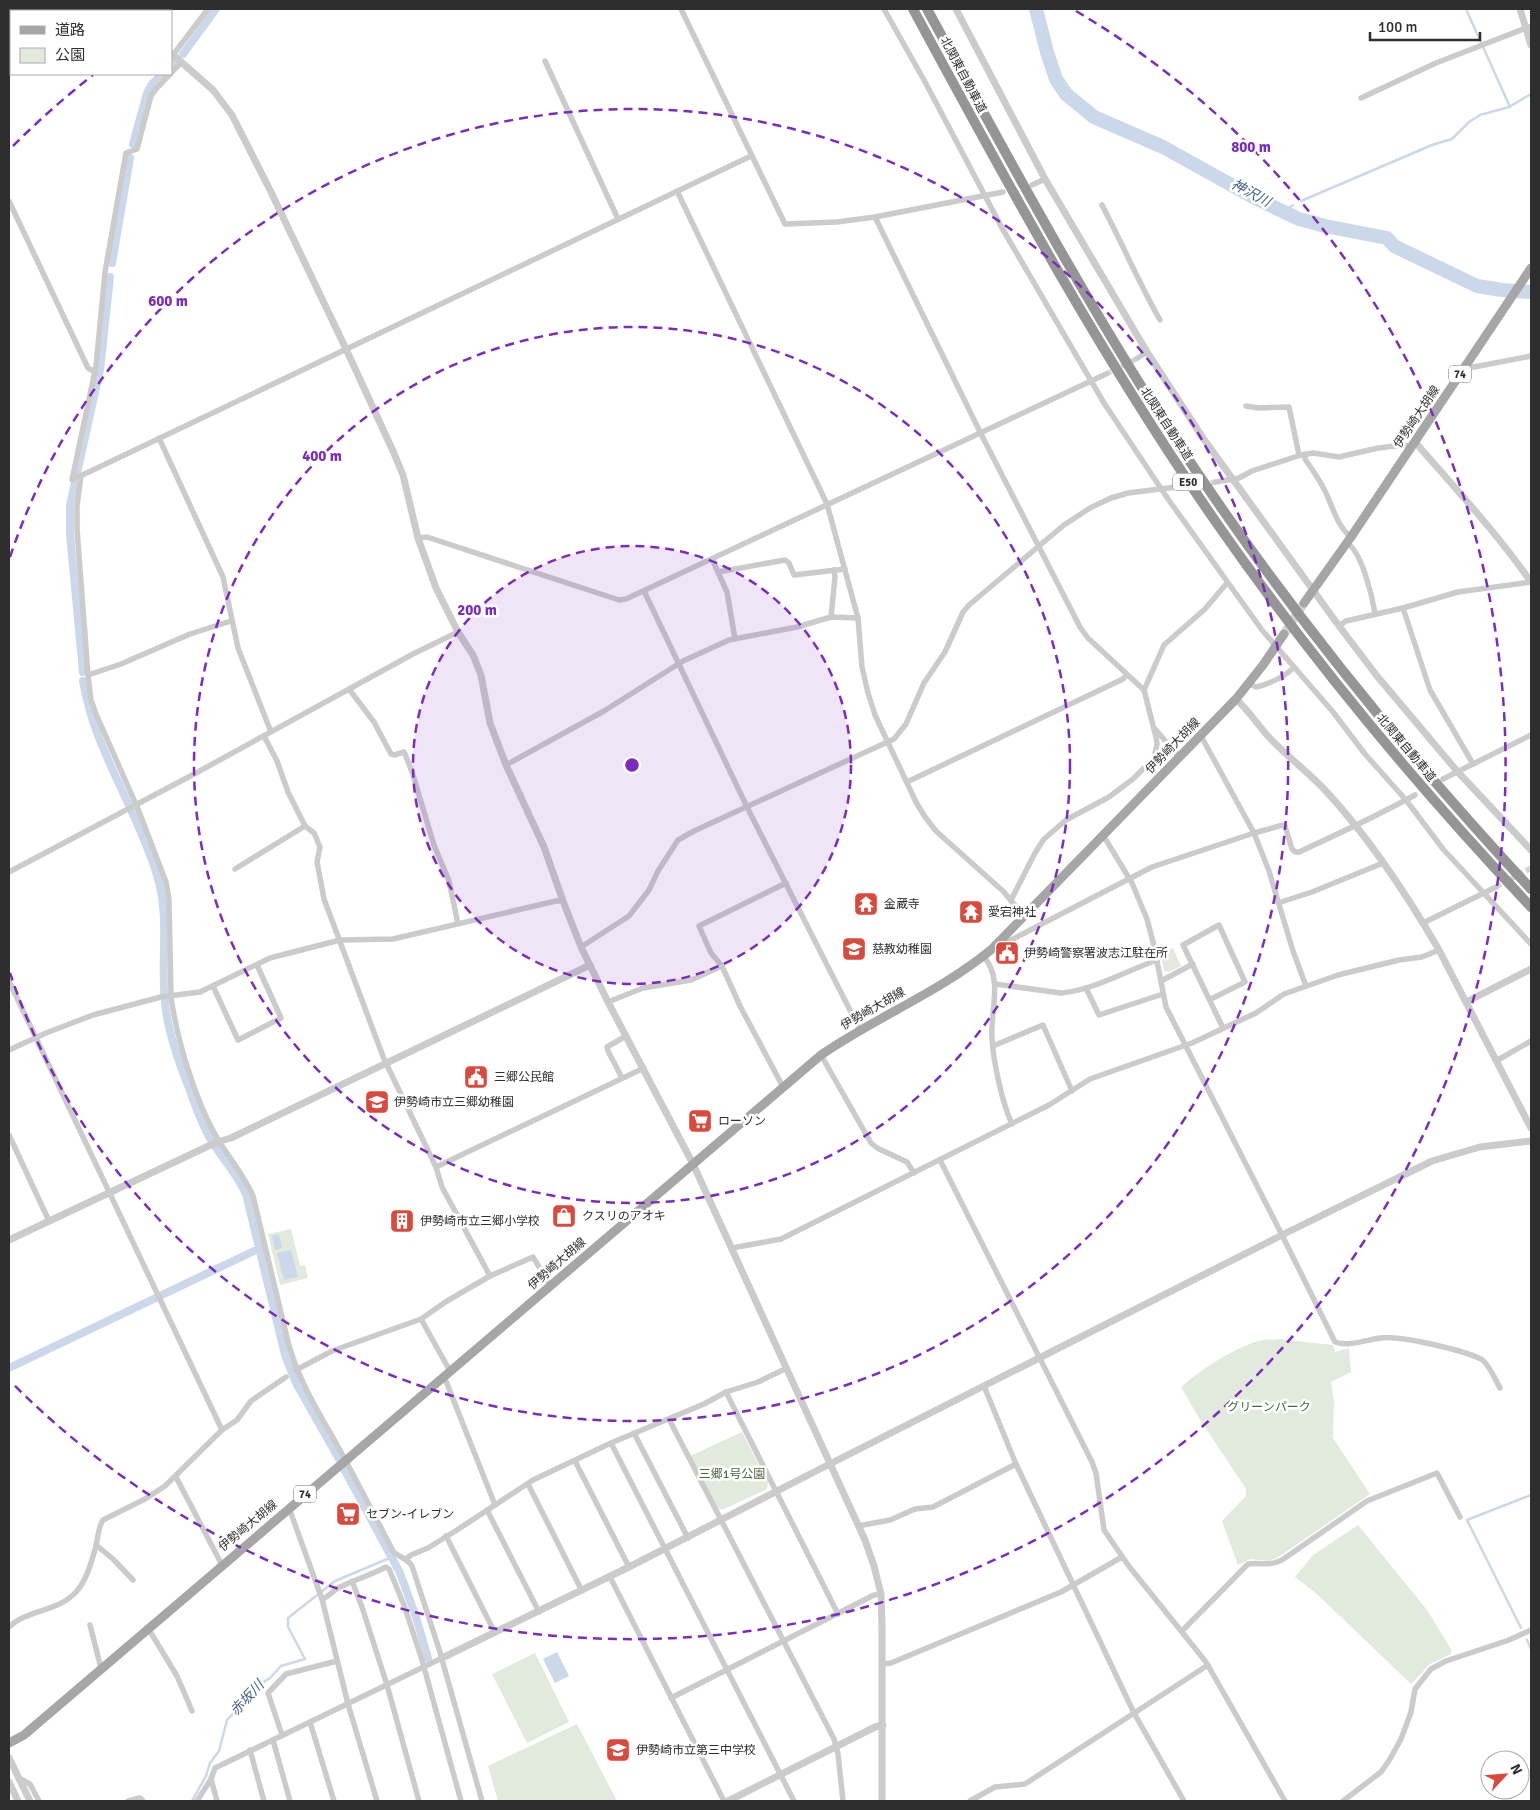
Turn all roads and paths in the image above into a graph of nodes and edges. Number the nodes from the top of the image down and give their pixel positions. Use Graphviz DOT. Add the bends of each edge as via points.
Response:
graph roads {
  1 [pos="208,9"];
  2 [pos="681,9"];
  3 [pos="884,9"];
  4 [pos="913,9"];
  5 [pos="927,9"];
  6 [pos="956,9"];
  7 [pos="1520,9"];
  8 [pos="1531,17"];
  9 [pos="1523,19"];
  10 [pos="1528,27"];
  11 [pos="1531,45"];
  12 [pos="172,54"];
  13 [pos="545,61"];
  14 [pos="182,62"];
  15 [pos="172,72"];
  16 [pos="169,75"];
  17 [pos="1361,98"];
  18 [pos="751,156"];
  19 [pos="1045,179"];
  20 [pos="1032,185"];
  21 [pos="677,192"];
  22 [pos="1003,192"];
  23 [pos="986,195"];
  24 [pos="9,201"];
  25 [pos="1102,205"];
  26 [pos="875,217"];
  27 [pos="618,219"];
  28 [pos="1531,268"];
  29 [pos="1160,320"];
  30 [pos="346,349"];
  31 [pos="1148,352"];
  32 [pos="1531,356"];
  33 [pos="1136,359"];
  34 [pos="1466,366"];
  35 [pos="95,372"];
  36 [pos="1106,374"];
  37 [pos="1091,380"];
  38 [pos="1246,406"];
  39 [pos="980,432"];
  40 [pos="159,438"];
  41 [pos="1413,445"];
  42 [pos="1302,455"];
  43 [pos="78,477"];
  44 [pos="1232,480"];
  45 [pos="1216,482"];
  46 [pos="1177,488"];
  47 [pos="1161,489"];
  48 [pos="827,504"];
  49 [pos="418,538"];
  50 [pos="1349,540"];
  51 [pos="1038,547"];
  52 [pos="712,559"];
  53 [pos="845,569"];
  54 [pos="834,570"];
  55 [pos="718,572"];
  56 [pos="1531,582"];
  57 [pos="1227,583"];
  58 [pos="1314,590"];
  59 [pos="644,591"];
  60 [pos="1304,603"];
  61 [pos="1403,608"];
  62 [pos="1375,613"];
  63 [pos="831,617"];
  64 [pos="858,618"];
  65 [pos="232,621"];
  66 [pos="1339,626"];
  67 [pos="458,632"];
  68 [pos="1284,634"];
  69 [pos="735,639"];
  70 [pos="1276,647"];
  71 [pos="679,664"];
  72 [pos="1294,667"];
  73 [pos="1127,675"];
  74 [pos="88,676"];
  75 [pos="1249,684"];
  76 [pos="349,689"];
  77 [pos="1144,690"];
  78 [pos="1236,699"];
  79 [pos="1154,727"];
  80 [pos="271,732"];
  81 [pos="1531,735"];
  82 [pos="264,736"];
  83 [pos="1201,736"];
  84 [pos="888,742"];
  85 [pos="1180,758"];
  86 [pos="1473,764"];
  87 [pos="506,765"];
  88 [pos="1457,771"];
  89 [pos="1443,778"];
  90 [pos="907,782"];
  91 [pos="1415,795"];
  92 [pos="1406,800"];
  93 [pos="136,805"];
  94 [pos="747,807"];
  95 [pos="1355,825"];
  96 [pos="305,826"];
  97 [pos="1254,833"];
  98 [pos="1103,835"];
  99 [pos="1531,850"];
  100 [pos="1499,854"];
  101 [pos="1383,862"];
  102 [pos="235,869"];
  103 [pos="9,872"];
  104 [pos="1129,878"];
  105 [pos="786,884"];
  106 [pos="1531,884"];
  107 [pos="1496,887"];
  108 [pos="1531,889"];
  109 [pos="1483,892"];
  110 [pos="1011,900"];
  111 [pos="563,901"];
  112 [pos="1278,903"];
  113 [pos="1531,907"];
  114 [pos="1024,916"];
  115 [pos="458,924"];
  116 [pos="1423,924"];
  117 [pos="340,940"];
  118 [pos="1000,941"];
  119 [pos="1531,944"];
  120 [pos="581,947"];
  121 [pos="1439,950"];
  122 [pos="983,956"];
  123 [pos="1157,960"];
  124 [pos="1193,964"];
  125 [pos="257,965"];
  126 [pos="590,965"];
  127 [pos="722,966"];
  128 [pos="1531,970"];
  129 [pos="9,981"];
  130 [pos="1161,981"];
  131 [pos="995,984"];
  132 [pos="212,986"];
  133 [pos="1306,986"];
  134 [pos="1086,988"];
  135 [pos="1163,994"];
  136 [pos="171,997"];
  137 [pos="1211,999"];
  138 [pos="608,1002"];
  139 [pos="1466,1002"];
  140 [pos="1224,1028"];
  141 [pos="860,1030"];
  142 [pos="626,1036"];
  143 [pos="36,1037"];
  144 [pos="1531,1041"];
  145 [pos="1186,1045"];
  146 [pos="993,1046"];
  147 [pos="9,1050"];
  148 [pos="821,1055"];
  149 [pos="1496,1061"];
  150 [pos="386,1063"];
  151 [pos="644,1068"];
  152 [pos="622,1078"];
  153 [pos="783,1087"];
  154 [pos="1072,1091"];
  155 [pos="1012,1124"];
  156 [pos="1531,1128"];
  157 [pos="9,1135"];
  158 [pos="1531,1141"];
  159 [pos="215,1143"];
  160 [pos="940,1160"];
  161 [pos="693,1164"];
  162 [pos="436,1167"];
  163 [pos="914,1173"];
  164 [pos="109,1193"];
  165 [pos="49,1221"];
  166 [pos="1282,1235"];
  167 [pos="9,1240"];
  168 [pos="732,1248"];
  169 [pos="490,1276"];
  170 [pos="550,1285"];
  171 [pos="421,1319"];
  172 [pos="1040,1358"];
  173 [pos="787,1368"];
  174 [pos="296,1370"];
  175 [pos="447,1374"];
  176 [pos="286,1377"];
  177 [pos="984,1386"];
  178 [pos="1500,1388"];
  179 [pos="726,1392"];
  180 [pos="670,1419"];
  181 [pos="222,1430"];
  182 [pos="634,1433"];
  183 [pos="611,1443"];
  184 [pos="345,1461"];
  185 [pos="575,1461"];
  186 [pos="830,1464"];
  187 [pos="1016,1464"];
  188 [pos="176,1477"];
  189 [pos="528,1484"];
  190 [pos="776,1492"];
  191 [pos="495,1505"];
  192 [pos="289,1508"];
  193 [pos="487,1510"];
  194 [pos="1460,1517"];
  195 [pos="721,1520"];
  196 [pos="858,1526"];
  197 [pos="446,1536"];
  198 [pos="688,1538"];
  199 [pos="96,1545"];
  200 [pos="665,1549"];
  201 [pos="1122,1557"];
  202 [pos="406,1559"];
  203 [pos="222,1565"];
  204 [pos="629,1567"];
  205 [pos="610,1577"];
  206 [pos="134,1580"];
  207 [pos="352,1581"];
  208 [pos="1074,1585"];
  209 [pos="582,1591"];
  210 [pos="881,1594"];
  211 [pos="322,1599"];
  212 [pos="539,1612"];
  213 [pos="838,1614"];
  214 [pos="90,1625"];
  215 [pos="9,1627"];
  216 [pos="148,1628"];
  217 [pos="1531,1630"];
  218 [pos="1182,1631"];
  219 [pos="496,1633"];
  220 [pos="783,1642"];
  221 [pos="442,1658"];
  222 [pos="337,1661"];
  223 [pos="882,1664"];
  224 [pos="1208,1665"];
  225 [pos="423,1666"];
  226 [pos="101,1668"];
  227 [pos="727,1670"];
  228 [pos="387,1685"];
  229 [pos="671,1698"];
  230 [pos="348,1704"];
  231 [pos="192,1711"];
  232 [pos="1134,1713"];
  233 [pos="310,1722"];
  234 [pos="883,1725"];
  235 [pos="282,1735"];
  236 [pos="273,1740"];
  237 [pos="9,1743"];
  238 [pos="836,1746"];
  239 [pos="250,1750"];
  240 [pos="9,1758"];
  241 [pos="781,1774"];
  242 [pos="19,1778"];
  243 [pos="211,1780"];
  244 [pos="9,1782"];
  245 [pos="18,1801"];
  246 [pos="30,1801"];
  247 [pos="38,1801"];
  248 [pos="128,1801"];
  249 [pos="143,1801"];
  250 [pos="197,1801"];
  251 [pos="217,1801"];
  252 [pos="264,1801"];
  253 [pos="290,1801"];
  254 [pos="334,1801"];
  255 [pos="377,1801"];
  256 [pos="419,1801"];
  257 [pos="461,1801"];
  258 [pos="482,1801"];
  259 [pos="724,1801"];
  260 [pos="728,1801"];
  261 [pos="794,1801"];
  262 [pos="843,1801"];
  263 [pos="882,1801"];
  264 [pos="970,1801"];
  265 [pos="1184,1801"];
  266 [pos="1285,1801"];
  267 [pos="1343,1801"];
  1 -- 12 [label="street"];
  2 -- 18 [label="street"];
  3 -- 23 [label="street"];
  4 -- 113 [label="highway, 北関東自動車道 / E50" via="996,164 1090,327 1217,524 1284,616 1381,738"];
  5 -- 100 [label="highway, 北関東自動車道 / E50" via="1077,281 1194,468 1341,669"];
  6 -- 19 [label="street"];
  7 -- 9 [label="street"];
  8 -- 9 [label="street"];
  9 -- 10 [label="street"];
  10 -- 11 [label="street"];
  10 -- 17 [label="street" via="1436,63"];
  12 -- 14 [label="street"];
  13 -- 27 [label="street"];
  14 -- 15 [label="street"];
  14 -- 30 [label="street" via="217,94 239,126"];
  16 -- 35 [label="street" via="151,96 137,149 126,153 107,263"];
  18 -- 21 [label="street"];
  18 -- 26 [label="street" via="785,224"];
  19 -- 20 [label="street"];
  19 -- 31 [label="street"];
  21 -- 27 [label="street"];
  21 -- 48 [label="street"];
  22 -- 23 [label="street"];
  23 -- 26 [label="street"];
  23 -- 37 [label="street"];
  24 -- 35 [label="street" via="88,368"];
  25 -- 29 [label="street"];
  26 -- 39 [label="street"];
  27 -- 30 [label="street"];
  28 -- 34 [label="main road, 伊勢崎大胡線 / 74"];
  30 -- 40 [label="street"];
  30 -- 49 [label="street" via="393,451"];
  31 -- 33 [label="street"];
  31 -- 44 [label="street"];
  32 -- 34 [label="street"];
  34 -- 41 [label="main road, 伊勢崎大胡線 / 74"];
  35 -- 43 [label="street" via="71,477 72,480"];
  36 -- 37 [label="street"];
  37 -- 39 [label="street"];
  37 -- 47 [label="street"];
  38 -- 42 [label="street" via="1289,407"];
  39 -- 48 [label="street"];
  39 -- 51 [label="street"];
  40 -- 43 [label="street"];
  40 -- 65 [label="street" via="224,576"];
  41 -- 42 [label="street" via="1385,447 1340,457 1313,453"];
  41 -- 50 [label="main road, 伊勢崎大胡線 / 74"];
  41 -- 56 [label="street" via="1496,535"];
  42 -- 44 [label="street"];
  42 -- 50 [label="street" via="1325,491"];
  43 -- 74 [label="street" via="77,529"];
  44 -- 45 [label="street"];
  44 -- 58 [label="street"];
  46 -- 47 [label="street"];
  47 -- 51 [label="street" via="1104,502 1072,519"];
  47 -- 57 [label="street"];
  48 -- 52 [label="street"];
  48 -- 53 [label="street"];
  49 -- 59 [label="street" via="427,537 620,600"];
  49 -- 67 [label="street" via="436,588"];
  50 -- 58 [label="main road, 伊勢崎大胡線 / 74"];
  50 -- 62 [label="street" via="1370,587"];
  51 -- 73 [label="street" via="1084,632"];
  51 -- 84 [label="street" via="963,612 901,732"];
  52 -- 55 [label="street"];
  52 -- 59 [label="street"];
  53 -- 54 [label="street"];
  53 -- 64 [label="street"];
  54 -- 55 [label="street" via="794,575 785,560"];
  54 -- 63 [label="street"];
  55 -- 69 [label="street" via="727,592"];
  56 -- 61 [label="street" via="1458,592"];
  57 -- 70 [label="street"];
  57 -- 77 [label="street" via="1205,609 1164,645"];
  58 -- 60 [label="main road, 伊勢崎大胡線 / 74"];
  58 -- 66 [label="street"];
  59 -- 71 [label="street"];
  61 -- 62 [label="street"];
  61 -- 86 [label="street" via="1430,690"];
  62 -- 66 [label="street" via="1346,620"];
  63 -- 64 [label="street"];
  63 -- 69 [label="street" via="797,628"];
  64 -- 84 [label="street" via="864,680"];
  65 -- 74 [label="street" via="190,634"];
  65 -- 80 [label="street" via="238,648"];
  66 -- 88 [label="street"];
  67 -- 76 [label="street"];
  67 -- 87 [label="street" via="474,655 490,723"];
  68 -- 70 [label="main road, 伊勢崎大胡線 / 74"];
  69 -- 71 [label="street"];
  70 -- 72 [label="street"];
  70 -- 75 [label="main road, 伊勢崎大胡線 / 74"];
  71 -- 87 [label="street" via="604,711"];
  71 -- 94 [label="street"];
  72 -- 75 [label="street" via="1266,684 1256,687"];
  72 -- 92 [label="street"];
  73 -- 77 [label="street"];
  73 -- 90 [label="street"];
  74 -- 93 [label="street" via="96,714"];
  75 -- 78 [label="main road, 伊勢崎大胡線 / 74"];
  76 -- 80 [label="street"];
  76 -- 115 [label="street" via="374,722 391,754 405,754 449,882"];
  77 -- 79 [label="street"];
  78 -- 83 [label="main road, 伊勢崎大胡線 / 74"];
  78 -- 95 [label="street"];
  79 -- 85 [label="street"];
  79 -- 110 [label="street" via="1157,744 1152,762 1122,788 1048,834"];
  80 -- 82 [label="street"];
  81 -- 86 [label="street"];
  82 -- 93 [label="street"];
  82 -- 96 [label="street"];
  83 -- 85 [label="main road, 伊勢崎大胡線 / 74"];
  83 -- 97 [label="street"];
  84 -- 90 [label="street"];
  84 -- 94 [label="street"];
  85 -- 98 [label="main road, 伊勢崎大胡線 / 74"];
  86 -- 88 [label="street"];
  87 -- 111 [label="street" via="544,847"];
  88 -- 89 [label="street"];
  88 -- 99 [label="street"];
  90 -- 110 [label="street" via="936,831"];
  91 -- 92 [label="street"];
  92 -- 95 [label="street"];
  92 -- 109 [label="street" via="1439,844"];
  93 -- 103 [label="street"];
  93 -- 136 [label="street" via="166,882"];
  94 -- 105 [label="street"];
  94 -- 120 [label="street" via="678,840 649,890 629,916"];
  95 -- 97 [label="street" via="1297,853 1292,849 1285,826"];
  95 -- 101 [label="street"];
  96 -- 102 [label="street"];
  96 -- 117 [label="street" via="314,833 320,847 318,862 324,899"];
  97 -- 104 [label="street" via="1152,867"];
  97 -- 112 [label="street"];
  98 -- 104 [label="street"];
  98 -- 114 [label="main road, 伊勢崎大胡線 / 74"];
  100 -- 106 [label="highway"];
  100 -- 108 [label="highway, 北関東自動車道 / E50"];
  101 -- 112 [label="street"];
  101 -- 116 [label="street"];
  104 -- 118 [label="street" via="1009,941"];
  104 -- 123 [label="street" via="1147,919"];
  105 -- 127 [label="street" via="699,926 711,953"];
  105 -- 141 [label="street"];
  107 -- 109 [label="street"];
  109 -- 116 [label="street"];
  109 -- 119 [label="street"];
  110 -- 114 [label="street"];
  111 -- 115 [label="street"];
  111 -- 120 [label="street"];
  112 -- 133 [label="street"];
  114 -- 118 [label="main road, 伊勢崎大胡線 / 74"];
  115 -- 117 [label="street" via="393,939"];
  116 -- 121 [label="street"];
  117 -- 125 [label="street" via="270,958"];
  117 -- 150 [label="street"];
  118 -- 122 [label="main road, 伊勢崎大胡線 / 74"];
  120 -- 126 [label="street"];
  121 -- 133 [label="street"];
  121 -- 139 [label="street"];
  122 -- 131 [label="street" via="988,961"];
  122 -- 141 [label="main road, 伊勢崎大胡線 / 74" via="957,976"];
  123 -- 130 [label="street"];
  123 -- 134 [label="street"];
  124 -- 130 [label="street"];
  124 -- 137 [label="street"];
  124 -- 137 [label="street" via="1183,945 1219,924 1245,982"];
  125 -- 132 [label="street"];
  125 -- 132 [label="street" via="280,1018 238,1040"];
  126 -- 138 [label="street"];
  126 -- 150 [label="street"];
  127 -- 138 [label="street" via="691,980 643,988"];
  127 -- 153 [label="street"];
  128 -- 139 [label="street"];
  129 -- 143 [label="street"];
  130 -- 135 [label="street"];
  131 -- 134 [label="street" via="1061,993"];
  131 -- 146 [label="street"];
  132 -- 136 [label="street" via="200,992"];
  133 -- 140 [label="street" via="1280,996 1256,1013"];
  134 -- 135 [label="street" via="1099,1015"];
  135 -- 145 [label="street" via="1166,1007"];
  136 -- 143 [label="street" via="93,1015"];
  136 -- 159 [label="street" via="193,1084"];
  137 -- 140 [label="street"];
  138 -- 142 [label="street"];
  139 -- 149 [label="street"];
  140 -- 145 [label="street"];
  141 -- 148 [label="main road, 伊勢崎大胡線 / 74"];
  142 -- 151 [label="street"];
  142 -- 152 [label="street" via="607,1047"];
  143 -- 147 [label="street"];
  143 -- 164 [label="street"];
  144 -- 149 [label="street"];
  145 -- 154 [label="street" via="1090,1079"];
  145 -- 166 [label="street"];
  146 -- 154 [label="street" via="1043,1025"];
  146 -- 155 [label="street"];
  148 -- 153 [label="main road, 伊勢崎大胡線 / 74"];
  148 -- 163 [label="street" via="871,1143 907,1162"];
  149 -- 156 [label="street"];
  150 -- 159 [label="street"];
  150 -- 162 [label="street"];
  151 -- 152 [label="street"];
  151 -- 161 [label="street"];
  152 -- 162 [label="street"];
  153 -- 161 [label="main road, 伊勢崎大胡線 / 74"];
  154 -- 155 [label="street"];
  155 -- 160 [label="street"];
  157 -- 165 [label="street"];
  158 -- 166 [label="street" via="1495,1144 1441,1157"];
  159 -- 164 [label="street"];
  159 -- 174 [label="street" via="243,1176 256,1203"];
  160 -- 163 [label="street"];
  160 -- 172 [label="street"];
  161 -- 168 [label="street"];
  161 -- 170 [label="main road, 伊勢崎大胡線 / 74"];
  162 -- 169 [label="street" via="442,1187"];
  163 -- 168 [label="street" via="781,1239"];
  164 -- 165 [label="street"];
  164 -- 181 [label="street"];
  165 -- 167 [label="street"];
  166 -- 172 [label="street"];
  166 -- 178 [label="street" via="1335,1342 1344,1345 1382,1337 1420,1341 1482,1360"];
  168 -- 173 [label="street"];
  169 -- 170 [label="street" via="534,1257"];
  169 -- 171 [label="street"];
  170 -- 175 [label="main road, 伊勢崎大胡線 / 74"];
  171 -- 174 [label="street" via="332,1351"];
  171 -- 175 [label="street"];
  172 -- 177 [label="street"];
  172 -- 201 [label="street" via="1094,1467 1104,1530"];
  173 -- 179 [label="street"];
  173 -- 186 [label="street"];
  174 -- 184 [label="street"];
  175 -- 184 [label="main road, 伊勢崎大胡線 / 74"];
  175 -- 191 [label="street"];
  176 -- 181 [label="street" via="254,1398 237,1420"];
  177 -- 186 [label="street"];
  177 -- 187 [label="street"];
  179 -- 180 [label="street"];
  179 -- 190 [label="street"];
  180 -- 182 [label="street"];
  180 -- 195 [label="street"];
  181 -- 188 [label="street"];
  182 -- 183 [label="street"];
  182 -- 198 [label="street"];
  183 -- 185 [label="street"];
  183 -- 200 [label="street"];
  184 -- 192 [label="main road, 伊勢崎大胡線 / 74"];
  184 -- 202 [label="street" via="393,1551"];
  185 -- 189 [label="street"];
  185 -- 204 [label="street"];
  186 -- 190 [label="street"];
  186 -- 196 [label="street"];
  187 -- 196 [label="street" via="933,1508 914,1509 890,1520"];
  187 -- 208 [label="street"];
  188 -- 199 [label="street" via="156,1493 103,1520"];
  188 -- 203 [label="street"];
  189 -- 191 [label="street"];
  189 -- 209 [label="street"];
  190 -- 195 [label="street"];
  190 -- 213 [label="street"];
  191 -- 193 [label="street"];
  192 -- 203 [label="main road, 伊勢崎大胡線 / 74"];
  192 -- 211 [label="street"];
  193 -- 197 [label="street"];
  193 -- 212 [label="street"];
  194 -- 218 [label="street" via="1437,1473 1367,1501 1282,1560 1269,1565 1248,1564"];
  195 -- 198 [label="street"];
  195 -- 220 [label="street"];
  196 -- 210 [label="street"];
  197 -- 202 [label="street"];
  197 -- 219 [label="street"];
  198 -- 200 [label="street"];
  199 -- 206 [label="street"];
  199 -- 215 [label="street" via="83,1581 72,1596"];
  200 -- 204 [label="street"];
  200 -- 227 [label="street"];
  201 -- 208 [label="street"];
  201 -- 218 [label="street"];
  202 -- 221 [label="street" via="419,1583"];
  203 -- 216 [label="main road, 伊勢崎大胡線 / 74"];
  204 -- 205 [label="street"];
  205 -- 209 [label="street"];
  205 -- 229 [label="street"];
  207 -- 211 [label="street"];
  207 -- 225 [label="street" via="386,1567 389,1569 402,1598"];
  207 -- 228 [label="street"];
  208 -- 223 [label="street"];
  208 -- 232 [label="street"];
  209 -- 212 [label="street"];
  210 -- 213 [label="street"];
  210 -- 223 [label="street"];
  211 -- 222 [label="street"];
  212 -- 219 [label="street"];
  213 -- 220 [label="street"];
  214 -- 226 [label="street"];
  216 -- 226 [label="main road, 伊勢崎大胡線 / 74"];
  216 -- 231 [label="street" via="177,1676"];
  217 -- 267 [label="street" via="1431,1669 1415,1689 1401,1739 1386,1766"];
  218 -- 224 [label="street"];
  219 -- 221 [label="street"];
  220 -- 227 [label="street"];
  220 -- 238 [label="street"];
  221 -- 225 [label="street"];
  221 -- 258 [label="street"];
  222 -- 230 [label="street"];
  222 -- 235 [label="street" via="286,1674 268,1693"];
  223 -- 234 [label="street"];
  224 -- 232 [label="street"];
  224 -- 266 [label="street"];
  225 -- 228 [label="street"];
  225 -- 257 [label="street"];
  226 -- 237 [label="main road, 伊勢崎大胡線 / 74" via="24,1735"];
  227 -- 229 [label="street"];
  227 -- 241 [label="street"];
  228 -- 230 [label="street"];
  228 -- 256 [label="street"];
  229 -- 259 [label="street"];
  230 -- 233 [label="street"];
  230 -- 255 [label="street"];
  232 -- 264 [label="street" via="1025,1784 994,1788"];
  232 -- 265 [label="street"];
  233 -- 235 [label="street"];
  233 -- 254 [label="street"];
  234 -- 238 [label="street"];
  234 -- 263 [label="street"];
  235 -- 236 [label="street"];
  236 -- 239 [label="street"];
  236 -- 253 [label="street"];
  238 -- 241 [label="street"];
  238 -- 262 [label="street"];
  239 -- 243 [label="street" via="215,1768"];
  239 -- 252 [label="street"];
  240 -- 242 [label="street"];
  241 -- 260 [label="street"];
  241 -- 261 [label="street"];
  242 -- 246 [label="street"];
  242 -- 247 [label="street" via="30,1784"];
  243 -- 250 [label="street"];
  243 -- 251 [label="street"];
  244 -- 245 [label="street"];
  248 -- 249 [label="street" via="140,1798"];
}
